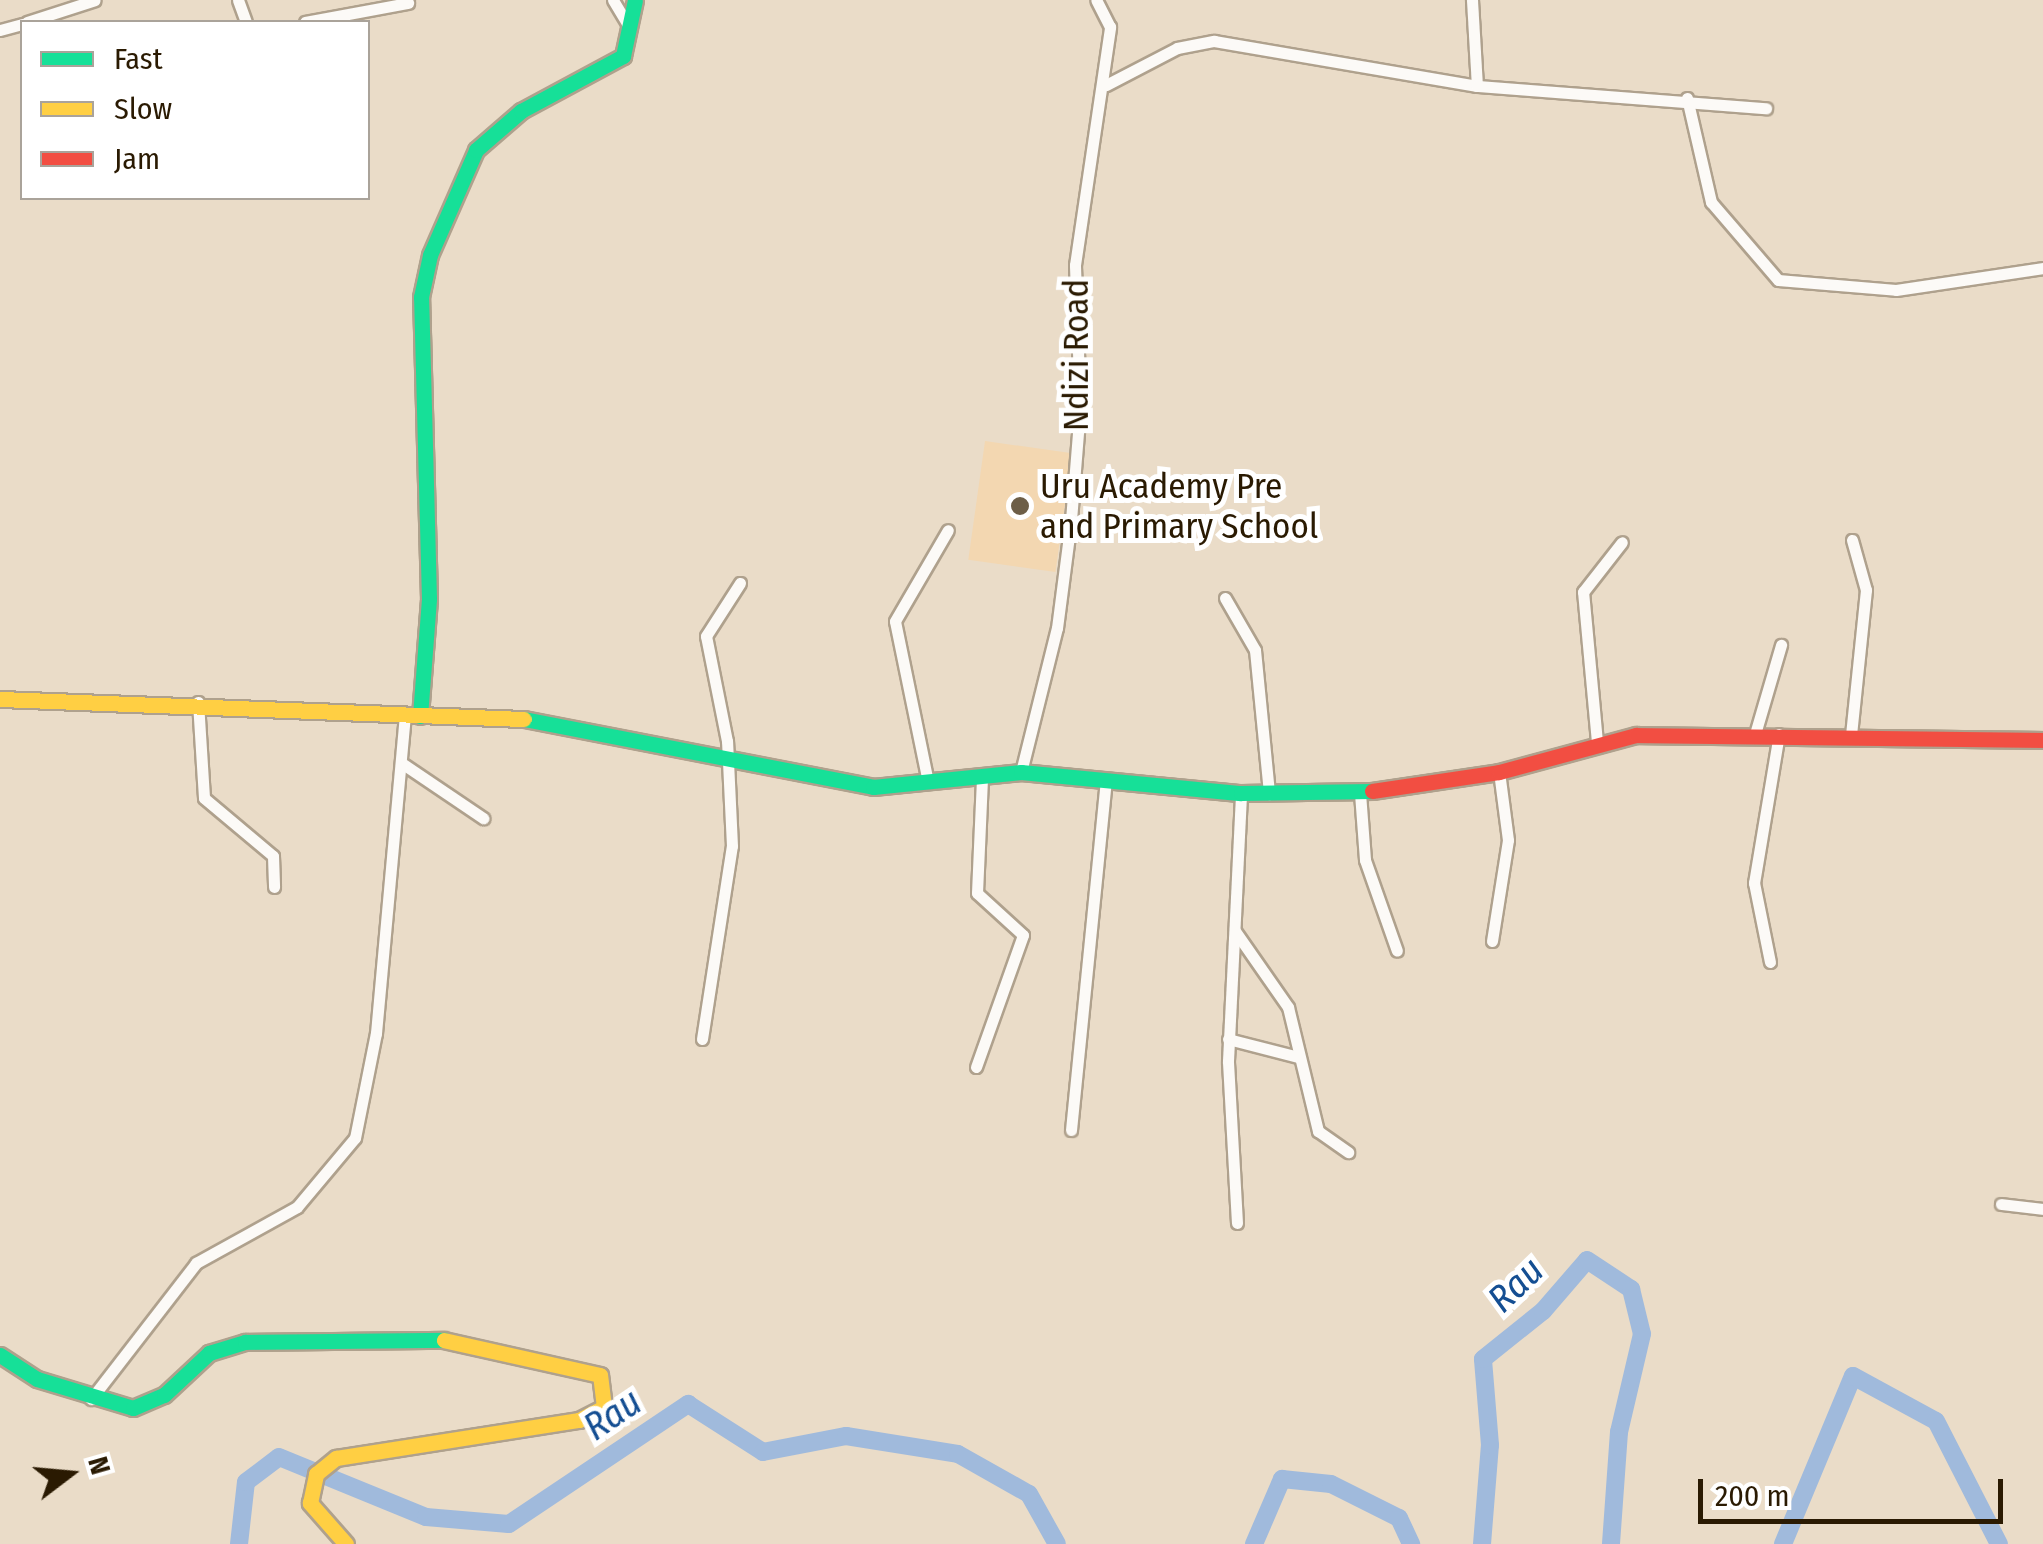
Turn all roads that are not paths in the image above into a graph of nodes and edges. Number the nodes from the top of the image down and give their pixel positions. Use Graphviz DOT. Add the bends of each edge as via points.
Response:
graph roads {
  1 [pos="95,0"];
  2 [pos="612,0"];
  3 [pos="635,0"];
  4 [pos="1096,0"];
  5 [pos="1472,0"];
  6 [pos="408,3"];
  7 [pos="34,20"];
  8 [pos="315,20"];
  9 [pos="630,28"];
  10 [pos="1106,85"];
  11 [pos="1477,86"];
  12 [pos="1687,98"];
  13 [pos="1766,108"];
  14 [pos="2043,268"];
  15 [pos="948,530"];
  16 [pos="1852,540"];
  17 [pos="1622,542"];
  18 [pos="740,583"];
  19 [pos="1225,598"];
  20 [pos="1781,644"];
  21 [pos="0,699"];
  22 [pos="198,702"];
  23 [pos="412,715"];
  24 [pos="1755,734"];
  25 [pos="1779,734"];
  26 [pos="1852,735"];
  27 [pos="2043,740"];
  28 [pos="1597,742"];
  29 [pos="730,762"];
  30 [pos="402,764"];
  31 [pos="1021,772"];
  32 [pos="1499,772"];
  33 [pos="982,779"];
  34 [pos="1106,780"];
  35 [pos="928,782"];
  36 [pos="1360,792"];
  37 [pos="1241,794"];
  38 [pos="1269,794"];
  39 [pos="482,818"];
  40 [pos="274,887"];
  41 [pos="1235,931"];
  42 [pos="1492,942"];
  43 [pos="1397,951"];
  44 [pos="1770,962"];
  45 [pos="702,1039"];
  46 [pos="1228,1039"];
  47 [pos="1298,1057"];
  48 [pos="976,1067"];
  49 [pos="1071,1130"];
  50 [pos="1348,1152"];
  51 [pos="2001,1204"];
  52 [pos="2043,1209"];
  53 [pos="1237,1224"];
  54 [pos="0,1355"];
  55 [pos="90,1399"];
  56 [pos="346,1544"];
  1 -- 7 [label="street"];
  2 -- 9 [label="street"];
  3 -- 9 [label="street"];
  4 -- 10 [label="street, Ndizi Road" via="1110,27"];
  5 -- 11 [label="street"];
  6 -- 8 [label="street"];
  9 -- 23 [label="street" via="613,64 492,131 461,174 430,255 421,297 429,599"];
  10 -- 11 [label="street" via="1177,48 1214,41"];
  10 -- 31 [label="street, Ndizi Road" via="1077,234 1080,409 1063,591"];
  11 -- 12 [label="street"];
  12 -- 13 [label="street"];
  12 -- 14 [label="street" via="1711,202 1778,280 1896,290"];
  15 -- 35 [label="street" via="895,621"];
  16 -- 26 [label="street" via="1866,590"];
  17 -- 28 [label="street" via="1583,592"];
  18 -- 29 [label="street" via="706,636"];
  19 -- 38 [label="street" via="1254,650"];
  20 -- 24 [label="street"];
  21 -- 22 [label="street"];
  22 -- 23 [label="street"];
  22 -- 40 [label="street" via="204,798 273,856"];
  23 -- 29 [label="street" via="538,720"];
  23 -- 30 [label="street"];
  24 -- 25 [label="street"];
  24 -- 28 [label="street"];
  25 -- 26 [label="street"];
  25 -- 44 [label="street" via="1754,883"];
  26 -- 27 [label="street"];
  28 -- 32 [label="street"];
  29 -- 35 [label="street" via="872,787"];
  29 -- 45 [label="street" via="728,902"];
  30 -- 39 [label="street"];
  30 -- 55 [label="street" via="376,1033 355,1138 298,1207 196,1263"];
  31 -- 33 [label="street"];
  31 -- 34 [label="street"];
  32 -- 36 [label="street"];
  32 -- 42 [label="street" via="1508,840"];
  33 -- 35 [label="street"];
  33 -- 48 [label="street" via="978,893 1023,935"];
  34 -- 37 [label="street"];
  34 -- 49 [label="street"];
  36 -- 38 [label="street"];
  36 -- 43 [label="street" via="1365,860"];
  37 -- 38 [label="street"];
  37 -- 41 [label="street"];
  41 -- 46 [label="street"];
  41 -- 47 [label="street" via="1288,1007"];
  46 -- 47 [label="street"];
  46 -- 53 [label="street"];
  47 -- 50 [label="street" via="1318,1131"];
  51 -- 52 [label="street"];
  54 -- 55 [label="street"];
  55 -- 56 [label="street" via="143,1408 209,1353 245,1342 345,1348 437,1338 600,1375 604,1407 579,1420 336,1458 316,1474 310,1504"];
}
